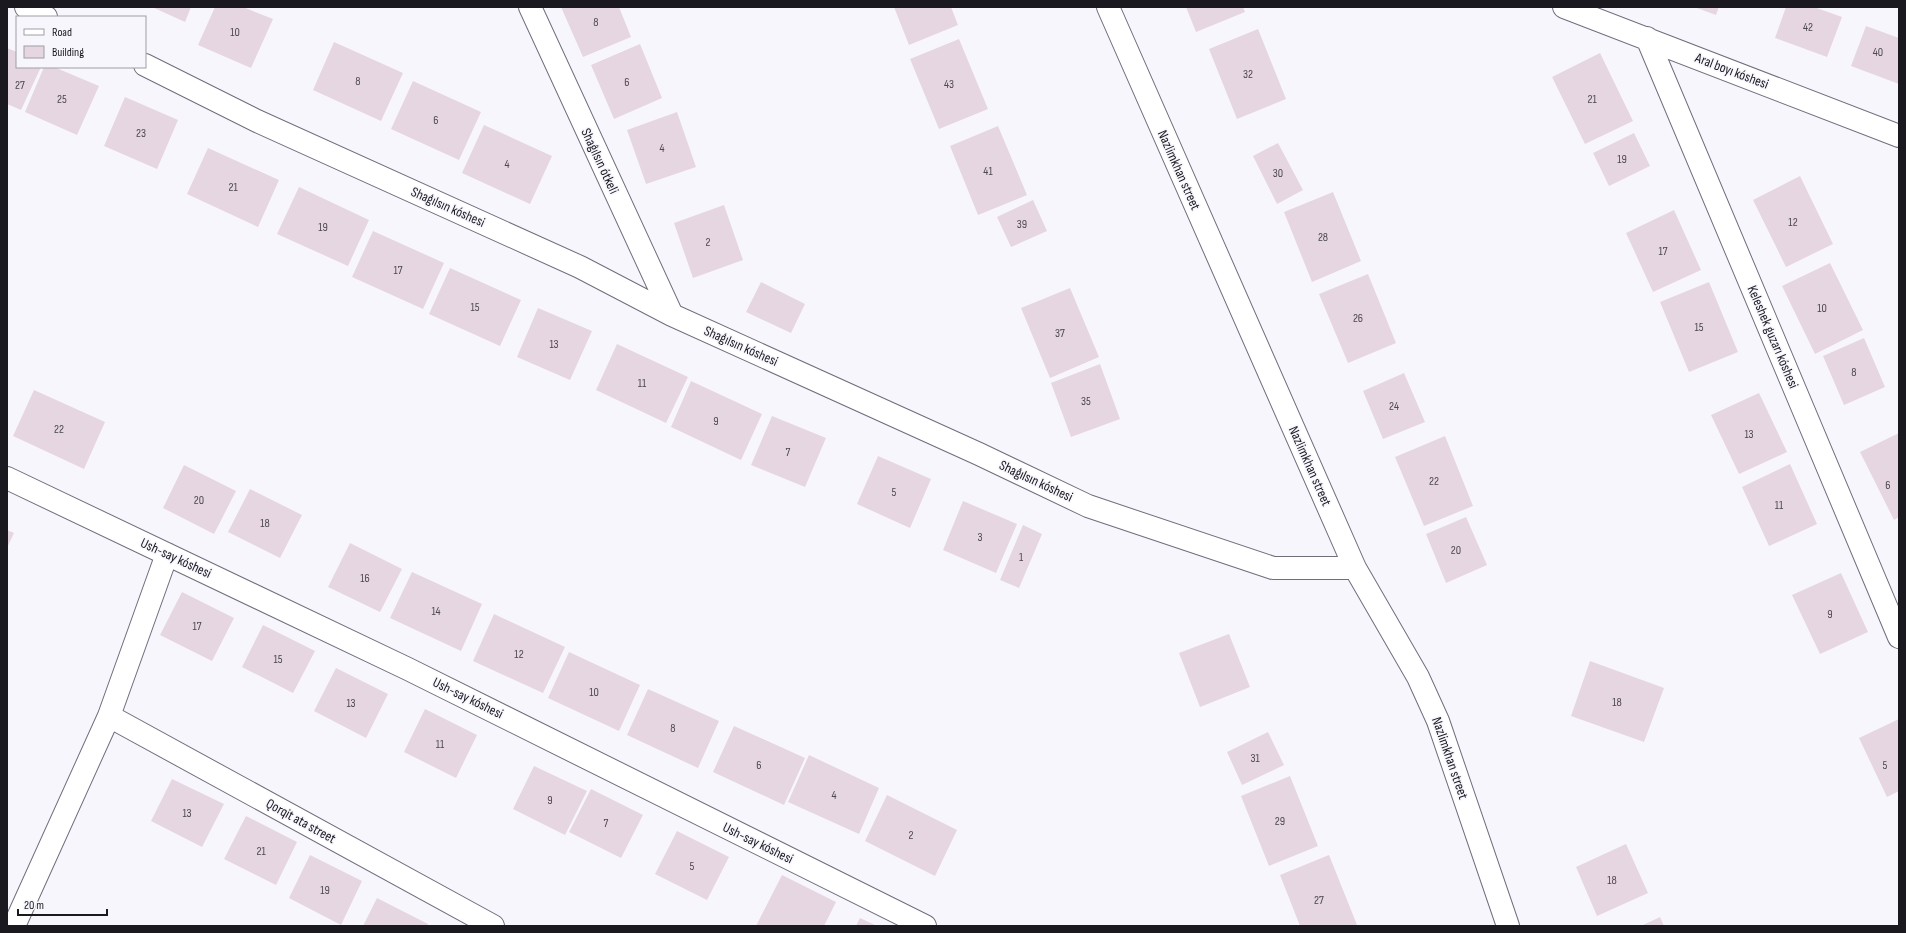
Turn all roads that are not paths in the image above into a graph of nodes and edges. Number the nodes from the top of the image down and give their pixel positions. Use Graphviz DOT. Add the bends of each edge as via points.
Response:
graph roads {
  1 [pos="26,7"];
  2 [pos="530,7"];
  3 [pos="1108,7"];
  4 [pos="1564,7"];
  5 [pos="44,16"];
  6 [pos="1646,38"];
  7 [pos="146,66"];
  8 [pos="1899,136"];
  9 [pos="672,315"];
  10 [pos="7,478"];
  11 [pos="167,554"];
  12 [pos="1355,568"];
  13 [pos="1899,637"];
  14 [pos="109,716"];
  15 [pos="14,926"];
  16 [pos="493,926"];
  17 [pos="925,926"];
  18 [pos="1508,926"];
  1 -- 5 [label="street"];
  2 -- 9 [label="street, Shaǵılsın ótkeli"];
  3 -- 12 [label="street, Nazlimkhan street"];
  4 -- 6 [label="street, Aral boyı kóshesi"];
  6 -- 8 [label="street, Aral boyı kóshesi"];
  6 -- 13 [label="street, Keleshek guzarı kóshesi"];
  7 -- 9 [label="street, Shaǵılsın kóshesi" via="264,124 580,267"];
  9 -- 12 [label="street, Shaǵılsın kóshesi" via="1088,506 1273,568"];
  10 -- 11 [label="street, Ush-say kóshesi"];
  11 -- 14 [label="street"];
  11 -- 17 [label="street, Ush-say kóshesi" via="408,669"];
  12 -- 18 [label="street, Nazlimkhan street" via="1418,677 1438,721"];
  14 -- 15 [label="street"];
  14 -- 16 [label="street, Qorqit ata street"];
}
